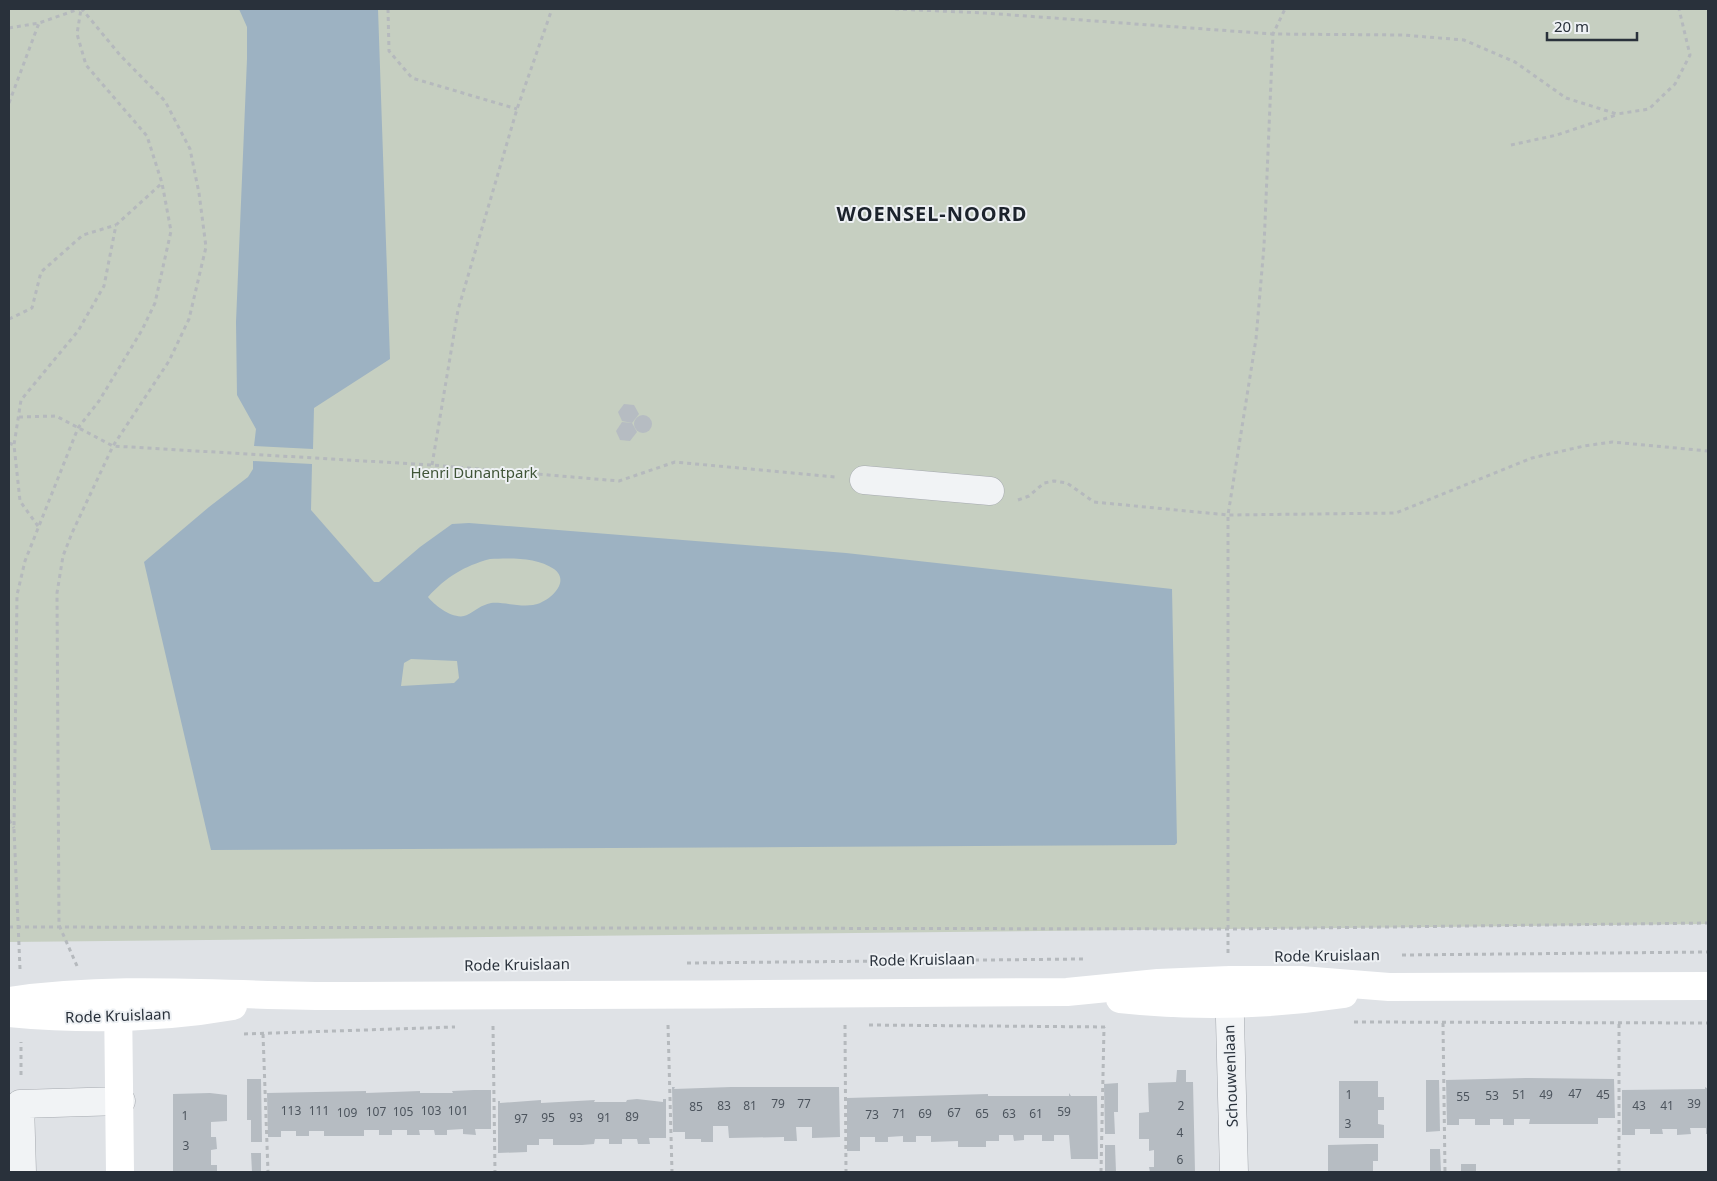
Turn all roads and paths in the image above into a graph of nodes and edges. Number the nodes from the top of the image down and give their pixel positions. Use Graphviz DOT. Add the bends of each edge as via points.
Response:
graph roads {
  1 [pos="81,9"];
  2 [pos="388,9"];
  3 [pos="552,9"];
  4 [pos="895,9"];
  5 [pos="1285,9"];
  6 [pos="1679,9"];
  7 [pos="985,11"];
  8 [pos="39,23"];
  9 [pos="9,28"];
  10 [pos="1273,34"];
  11 [pos="9,103"];
  12 [pos="517,109"];
  13 [pos="1617,114"];
  14 [pos="1511,145"];
  15 [pos="162,183"];
  16 [pos="116,226"];
  17 [pos="9,319"];
  18 [pos="19,417"];
  19 [pos="78,428"];
  20 [pos="9,443"];
  21 [pos="14,445"];
  22 [pos="113,446"];
  23 [pos="1708,451"];
  24 [pos="432,464"];
  25 [pos="864,480"];
  26 [pos="990,491"];
  27 [pos="1228,515"];
  28 [pos="38,526"];
  29 [pos="9,820"];
  30 [pos="14,829"];
  31 [pos="1708,922"];
  32 [pos="59,925"];
  33 [pos="9,927"];
  34 [pos="18,927"];
  35 [pos="1228,929"];
  36 [pos="1708,952"];
  37 [pos="1398,955"];
  38 [pos="1089,959"];
  39 [pos="679,963"];
  40 [pos="78,969"];
  41 [pos="20,970"];
  42 [pos="1708,986"];
  43 [pos="1229,991"];
  44 [pos="9,1001"];
  45 [pos="118,1004"];
  46 [pos="9,1013"];
  47 [pos="1346,1022"];
  48 [pos="1443,1023"];
  49 [pos="1619,1023"];
  50 [pos="1708,1023"];
  51 [pos="659,1025"];
  52 [pos="668,1025"];
  53 [pos="678,1025"];
  54 [pos="835,1025"];
  55 [pos="845,1025"];
  56 [pos="855,1025"];
  57 [pos="865,1025"];
  58 [pos="484,1026"];
  59 [pos="493,1026"];
  60 [pos="503,1026"];
  61 [pos="1114,1026"];
  62 [pos="464,1027"];
  63 [pos="1104,1027"];
  64 [pos="236,1034"];
  65 [pos="263,1034"];
  66 [pos="121,1101"];
  67 [pos="22,1172"];
  68 [pos="120,1172"];
  69 [pos="268,1172"];
  70 [pos="495,1172"];
  71 [pos="672,1172"];
  72 [pos="846,1172"];
  73 [pos="1101,1172"];
  74 [pos="1234,1172"];
  75 [pos="1445,1172"];
  76 [pos="1619,1172"];
  1 -- 8 [label="path"];
  1 -- 15 [label="path" via="77,34 86,65 147,136"];
  1 -- 22 [label="path" via="165,101 190,149 206,247 189,319 169,361"];
  2 -- 12 [label="path" via="389,51 412,78"];
  3 -- 12 [label="path"];
  4 -- 7 [label="path"];
  5 -- 10 [label="path"];
  6 -- 13 [label="path" via="1690,55 1675,84 1649,110"];
  7 -- 10 [label="path"];
  8 -- 9 [label="path"];
  8 -- 11 [label="path"];
  10 -- 13 [label="path" via="1403,35 1464,40 1515,62 1566,98"];
  10 -- 27 [label="path" via="1257,330"];
  12 -- 24 [label="path" via="458,310"];
  13 -- 14 [label="path" via="1557,135"];
  15 -- 16 [label="path"];
  15 -- 19 [label="path" via="170,231 155,303 99,401"];
  16 -- 17 [label="path" via="83,235 41,272 32,308"];
  16 -- 18 [label="path" via="104,286 78,331 22,400"];
  18 -- 19 [label="path" via="56,416"];
  18 -- 21 [label="path"];
  19 -- 22 [label="path"];
  19 -- 28 [label="path"];
  20 -- 21 [label="path"];
  21 -- 28 [label="path" via="20,501"];
  22 -- 24 [label="path"];
  22 -- 32 [label="path" via="63,556 57,593"];
  23 -- 27 [label="path" via="1612,442 1532,458 1396,514"];
  24 -- 25 [label="path" via="619,482 676,462"];
  25 -- 26 [label="street"];
  26 -- 27 [label="path" via="1020,501 1044,483 1054,481 1067,483 1094,502"];
  27 -- 35 [label="path"];
  28 -- 30 [label="path" via="24,561 17,595"];
  29 -- 30 [label="path"];
  30 -- 34 [label="path"];
  31 -- 35 [label="path"];
  32 -- 34 [label="path"];
  32 -- 35 [label="path"];
  32 -- 40 [label="path"];
  33 -- 34 [label="path"];
  34 -- 41 [label="path"];
  35 -- 43 [label="path"];
  36 -- 37 [label="path, Rode Kruislaan"];
  38 -- 39 [label="path, Rode Kruislaan"];
  42 -- 43 [label="main road, Rode Kruislaan" via="1389,987 1300,980"];
  43 -- 45 [label="main road, Rode Kruislaan" via="1158,983 1067,992 287,997"];
  43 -- 74 [label="street, Schouwenlaan"];
  44 -- 45 [label="main road, Rode Kruislaan" via="58,994"];
  45 -- 46 [label="main road, Rode Kruislaan" via="58,1018"];
  45 -- 66 [label="main road"];
  47 -- 48 [label="path"];
  48 -- 49 [label="path"];
  48 -- 75 [label="path"];
  49 -- 50 [label="path"];
  49 -- 76 [label="path"];
  51 -- 52 [label="path"];
  52 -- 53 [label="path"];
  52 -- 71 [label="path"];
  54 -- 55 [label="path"];
  55 -- 56 [label="path"];
  55 -- 72 [label="path"];
  57 -- 63 [label="path"];
  58 -- 59 [label="path"];
  59 -- 60 [label="path"];
  59 -- 70 [label="path"];
  61 -- 63 [label="path"];
  62 -- 65 [label="path"];
  63 -- 73 [label="path"];
  64 -- 65 [label="path"];
  65 -- 69 [label="path"];
  66 -- 67 [label="street" via="20,1104"];
  66 -- 68 [label="main road"];
}
